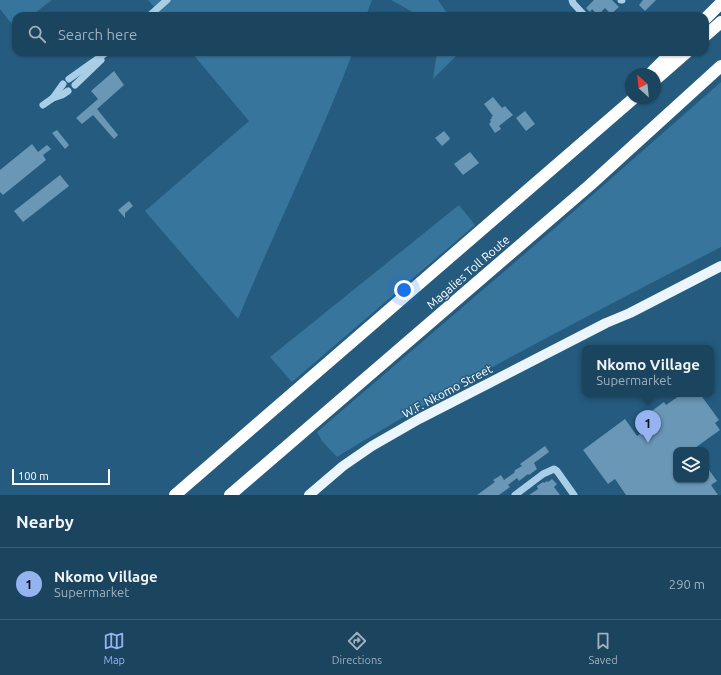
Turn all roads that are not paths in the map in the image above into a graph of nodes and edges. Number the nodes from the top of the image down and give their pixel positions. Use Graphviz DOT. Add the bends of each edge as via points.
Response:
graph roads {
  1 [pos="167,0"];
  2 [pos="572,0"];
  3 [pos="721,3"];
  4 [pos="154,12"];
  5 [pos="581,12"];
  6 [pos="709,15"];
  7 [pos="721,22"];
  8 [pos="709,32"];
  9 [pos="102,56"];
  10 [pos="104,56"];
  11 [pos="668,56"];
  12 [pos="682,56"];
  13 [pos="721,66"];
  14 [pos="656,68"];
  15 [pos="721,73"];
  16 [pos="661,75"];
  17 [pos="69,79"];
  18 [pos="63,84"];
  19 [pos="75,85"];
  20 [pos="68,91"];
  21 [pos="53,98"];
  22 [pos="625,99"];
  23 [pos="627,104"];
  24 [pos="43,105"];
  25 [pos="568,156"];
  26 [pos="590,185"];
  27 [pos="721,259"];
  28 [pos="721,266"];
  29 [pos="606,323"];
  30 [pos="175,495"];
  31 [pos="230,495"];
  32 [pos="309,495"];
  33 [pos="515,495"];
  34 [pos="574,495"];
  1 -- 4 [label="street"];
  2 -- 5 [label="street"];
  3 -- 6 [label="highway"];
  7 -- 8 [label="highway"];
  9 -- 17 [label="street"];
  10 -- 19 [label="street"];
  11 -- 14 [label="highway"];
  12 -- 16 [label="highway"];
  13 -- 26 [label="highway, Magalies Toll Route"];
  15 -- 26 [label="highway"];
  18 -- 21 [label="street"];
  20 -- 21 [label="street"];
  21 -- 24 [label="street"];
  22 -- 25 [label="highway"];
  23 -- 25 [label="highway, Magalies Toll Route"];
  25 -- 30 [label="highway, Magalies Toll Route"];
  26 -- 31 [label="highway, Magalies Toll Route"];
  27 -- 29 [label="main road, W.F. Nkomo Street" via="648,296"];
  28 -- 29 [label="main road, W.F. Nkomo Street"];
  29 -- 32 [label="main road, W.F. Nkomo Street" via="372,446 343,466"];
  33 -- 34 [label="street" via="554,469"];
}
